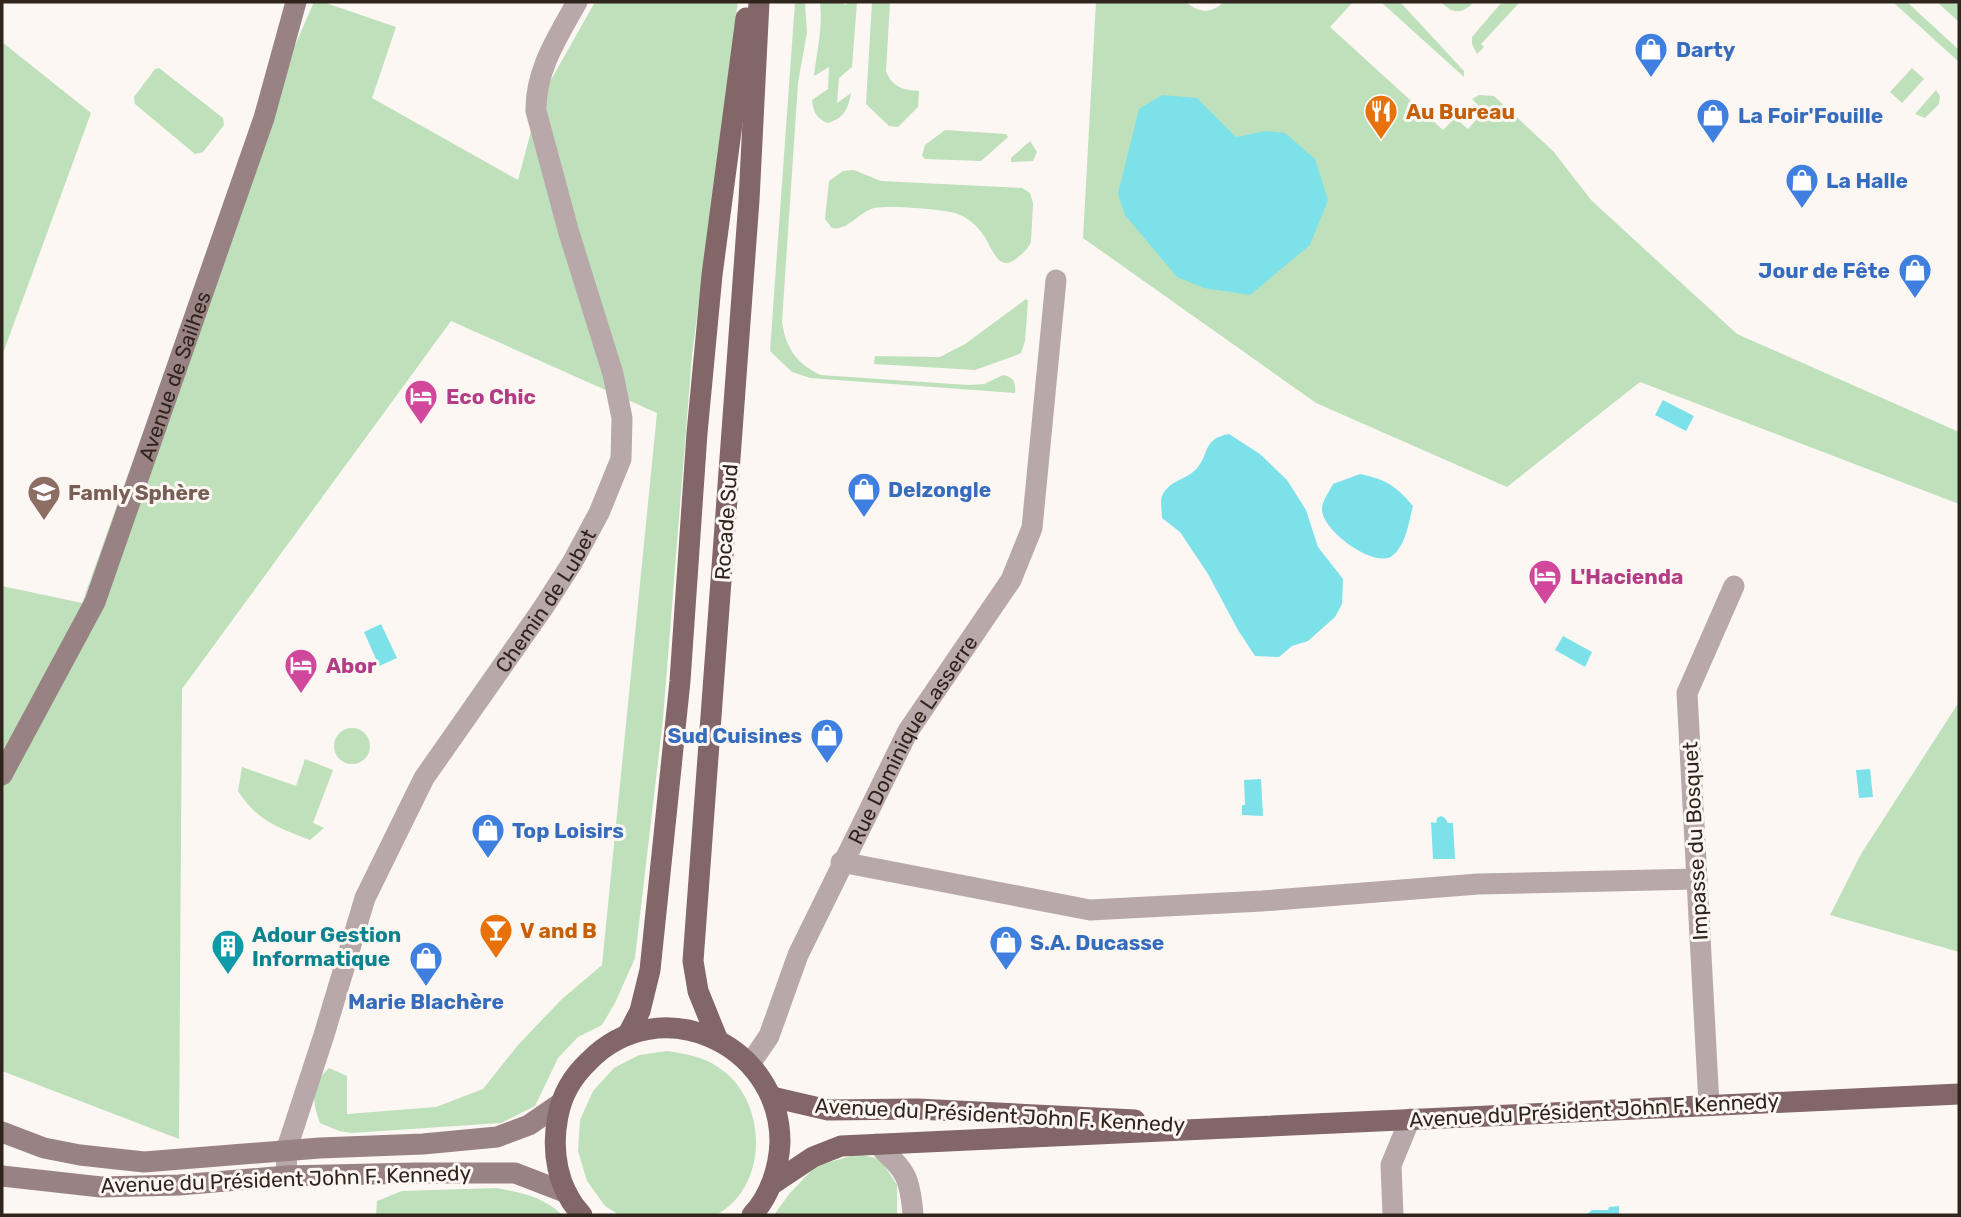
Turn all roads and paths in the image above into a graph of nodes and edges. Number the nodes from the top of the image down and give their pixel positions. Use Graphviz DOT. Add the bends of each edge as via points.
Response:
graph roads {
  1 [pos="296,2"];
  2 [pos="577,2"];
  3 [pos="748,2"];
  4 [pos="759,2"];
  5 [pos="1056,280"];
  6 [pos="1734,586"];
  7 [pos="2,775"];
  8 [pos="841,862"];
  9 [pos="1697,879"];
  10 [pos="628,1034"];
  11 [pos="717,1038"];
  12 [pos="750,1063"];
  13 [pos="1959,1094"];
  14 [pos="772,1097"];
  15 [pos="561,1103"];
  16 [pos="1709,1105"];
  17 [pos="1410,1119"];
  18 [pos="1228,1127"];
  19 [pos="2,1132"];
  20 [pos="877,1144"];
  21 [pos="286,1151"];
  22 [pos="2,1176"];
  23 [pos="287,1177"];
  24 [pos="771,1185"];
  25 [pos="566,1192"];
  26 [pos="582,1215"];
  27 [pos="752,1215"];
  28 [pos="913,1215"];
  29 [pos="1393,1215"];
  1 -- 7 [label="main road, Avenue de Sailhes" via="264,118 95,602"];
  2 -- 21 [label="street, Chemin de Lubet" via="544,68 536,111 613,374 622,418 621,459 572,563 424,778 365,898"];
  3 -- 10 [label="main road, Rocade Sud" via="712,275 680,681 650,970 640,1012"];
  4 -- 11 [label="main road, Rocade Sud" via="749,200 693,961 698,991"];
  5 -- 8 [label="street, Rue Dominique Lasserre" via="1031,528 1011,580 908,731"];
  6 -- 9 [label="street, Impasse du Bosquet" via="1687,693"];
  8 -- 9 [label="street" via="1090,910 1478,884"];
  8 -- 12 [label="street, Rue Dominique Lasserre" via="798,955 769,1037"];
  9 -- 16 [label="street, Impasse du Bosquet"];
  10 -- 11 [label="main road" via="678,1028"];
  10 -- 15 [label="main road" via="599,1050 576,1074"];
  11 -- 12 [label="main road"];
  12 -- 14 [label="main road"];
  13 -- 16 [label="main road, Avenue du Président John F. Kennedy"];
  14 -- 18 [label="main road, Avenue du Président John F. Kennedy" via="828,1110 917,1109"];
  14 -- 24 [label="main road" via="780,1126 779,1156"];
  15 -- 21 [label="main road, Avenue du Président John F. Kennedy" via="529,1125 497,1137"];
  15 -- 25 [label="main road" via="554,1133 556,1163"];
  16 -- 17 [label="main road, Avenue du Président John F. Kennedy"];
  17 -- 18 [label="main road, Avenue du Président John F. Kennedy"];
  17 -- 29 [label="street" via="1391,1165"];
  18 -- 20 [label="main road, Avenue du Président John F. Kennedy"];
  19 -- 21 [label="main road, Avenue du Président John F. Kennedy" via="68,1153 144,1161"];
  20 -- 24 [label="main road, Avenue du Président John F. Kennedy" via="841,1146 813,1157"];
  20 -- 28 [label="street" via="906,1176"];
  21 -- 23 [label="street, Chemin de Lubet"];
  22 -- 23 [label="main road, Avenue du Président John F. Kennedy" via="101,1187"];
  23 -- 25 [label="main road, Avenue du Président John F. Kennedy" via="515,1173"];
  24 -- 27 [label="main road"];
  25 -- 26 [label="main road"];
}
